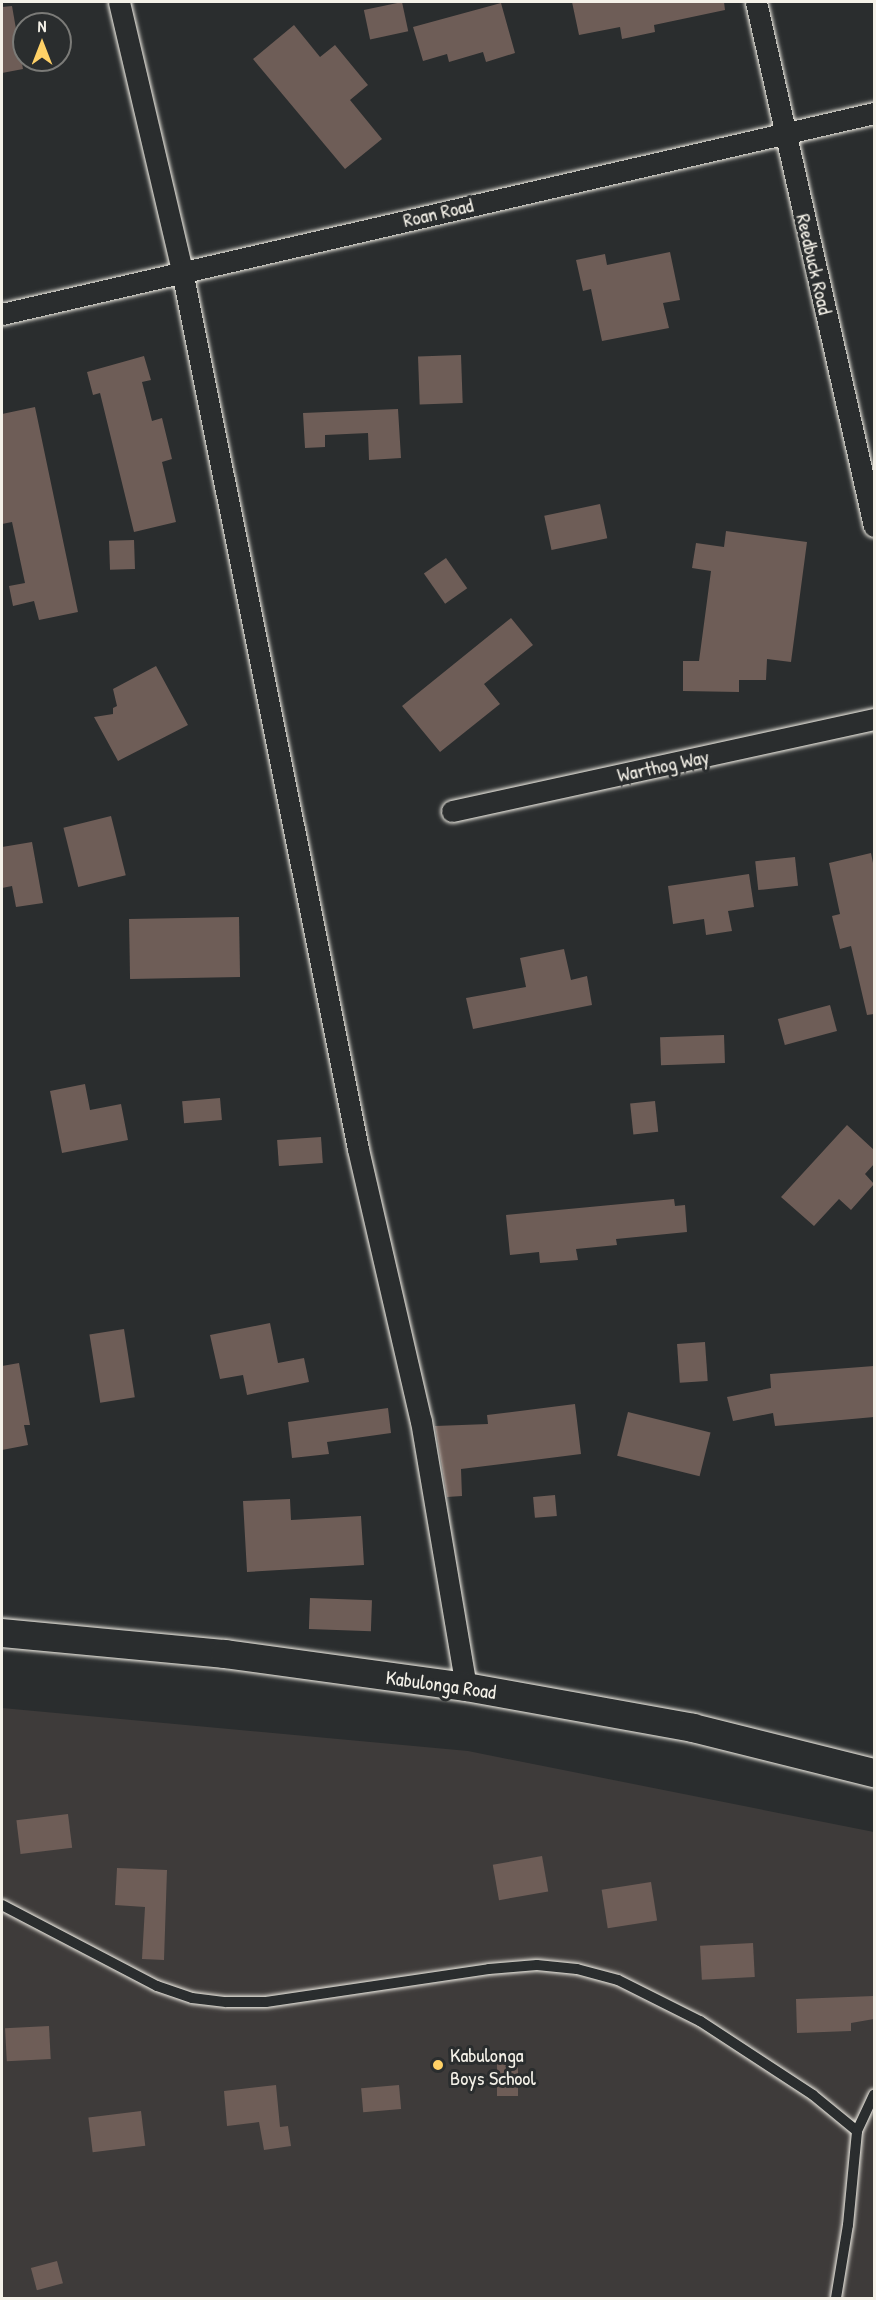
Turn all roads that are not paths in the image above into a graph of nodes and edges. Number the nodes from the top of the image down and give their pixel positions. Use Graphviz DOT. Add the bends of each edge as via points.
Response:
graph roads {
  1 [pos="119,2"];
  2 [pos="756,2"];
  3 [pos="874,113"];
  4 [pos="786,132"];
  5 [pos="182,271"];
  6 [pos="2,314"];
  7 [pos="874,526"];
  8 [pos="874,719"];
  9 [pos="452,811"];
  10 [pos="2,1633"];
  11 [pos="466,1687"];
  12 [pos="874,1773"];
  13 [pos="2,1905"];
  14 [pos="874,2095"];
  15 [pos="857,2131"];
  16 [pos="836,2298"];
  1 -- 5 [label="street"];
  2 -- 4 [label="street, Reedbuck Road"];
  3 -- 4 [label="street, Roan Road"];
  4 -- 5 [label="street, Roan Road"];
  4 -- 7 [label="street, Reedbuck Road"];
  5 -- 6 [label="street, Roan Road"];
  5 -- 11 [label="street" via="357,1149 421,1421"];
  8 -- 9 [label="street, Warthog Way"];
  10 -- 11 [label="main road, Kabulonga Road" via="225,1654"];
  11 -- 12 [label="main road, Kabulonga Road" via="682,1725"];
  13 -- 15 [label="lane" via="157,1986 192,1998 226,2002 266,2002 489,1969 537,1965 577,1969 618,1980 700,2021 813,2095"];
  14 -- 15 [label="lane"];
  15 -- 16 [label="lane"];
}
